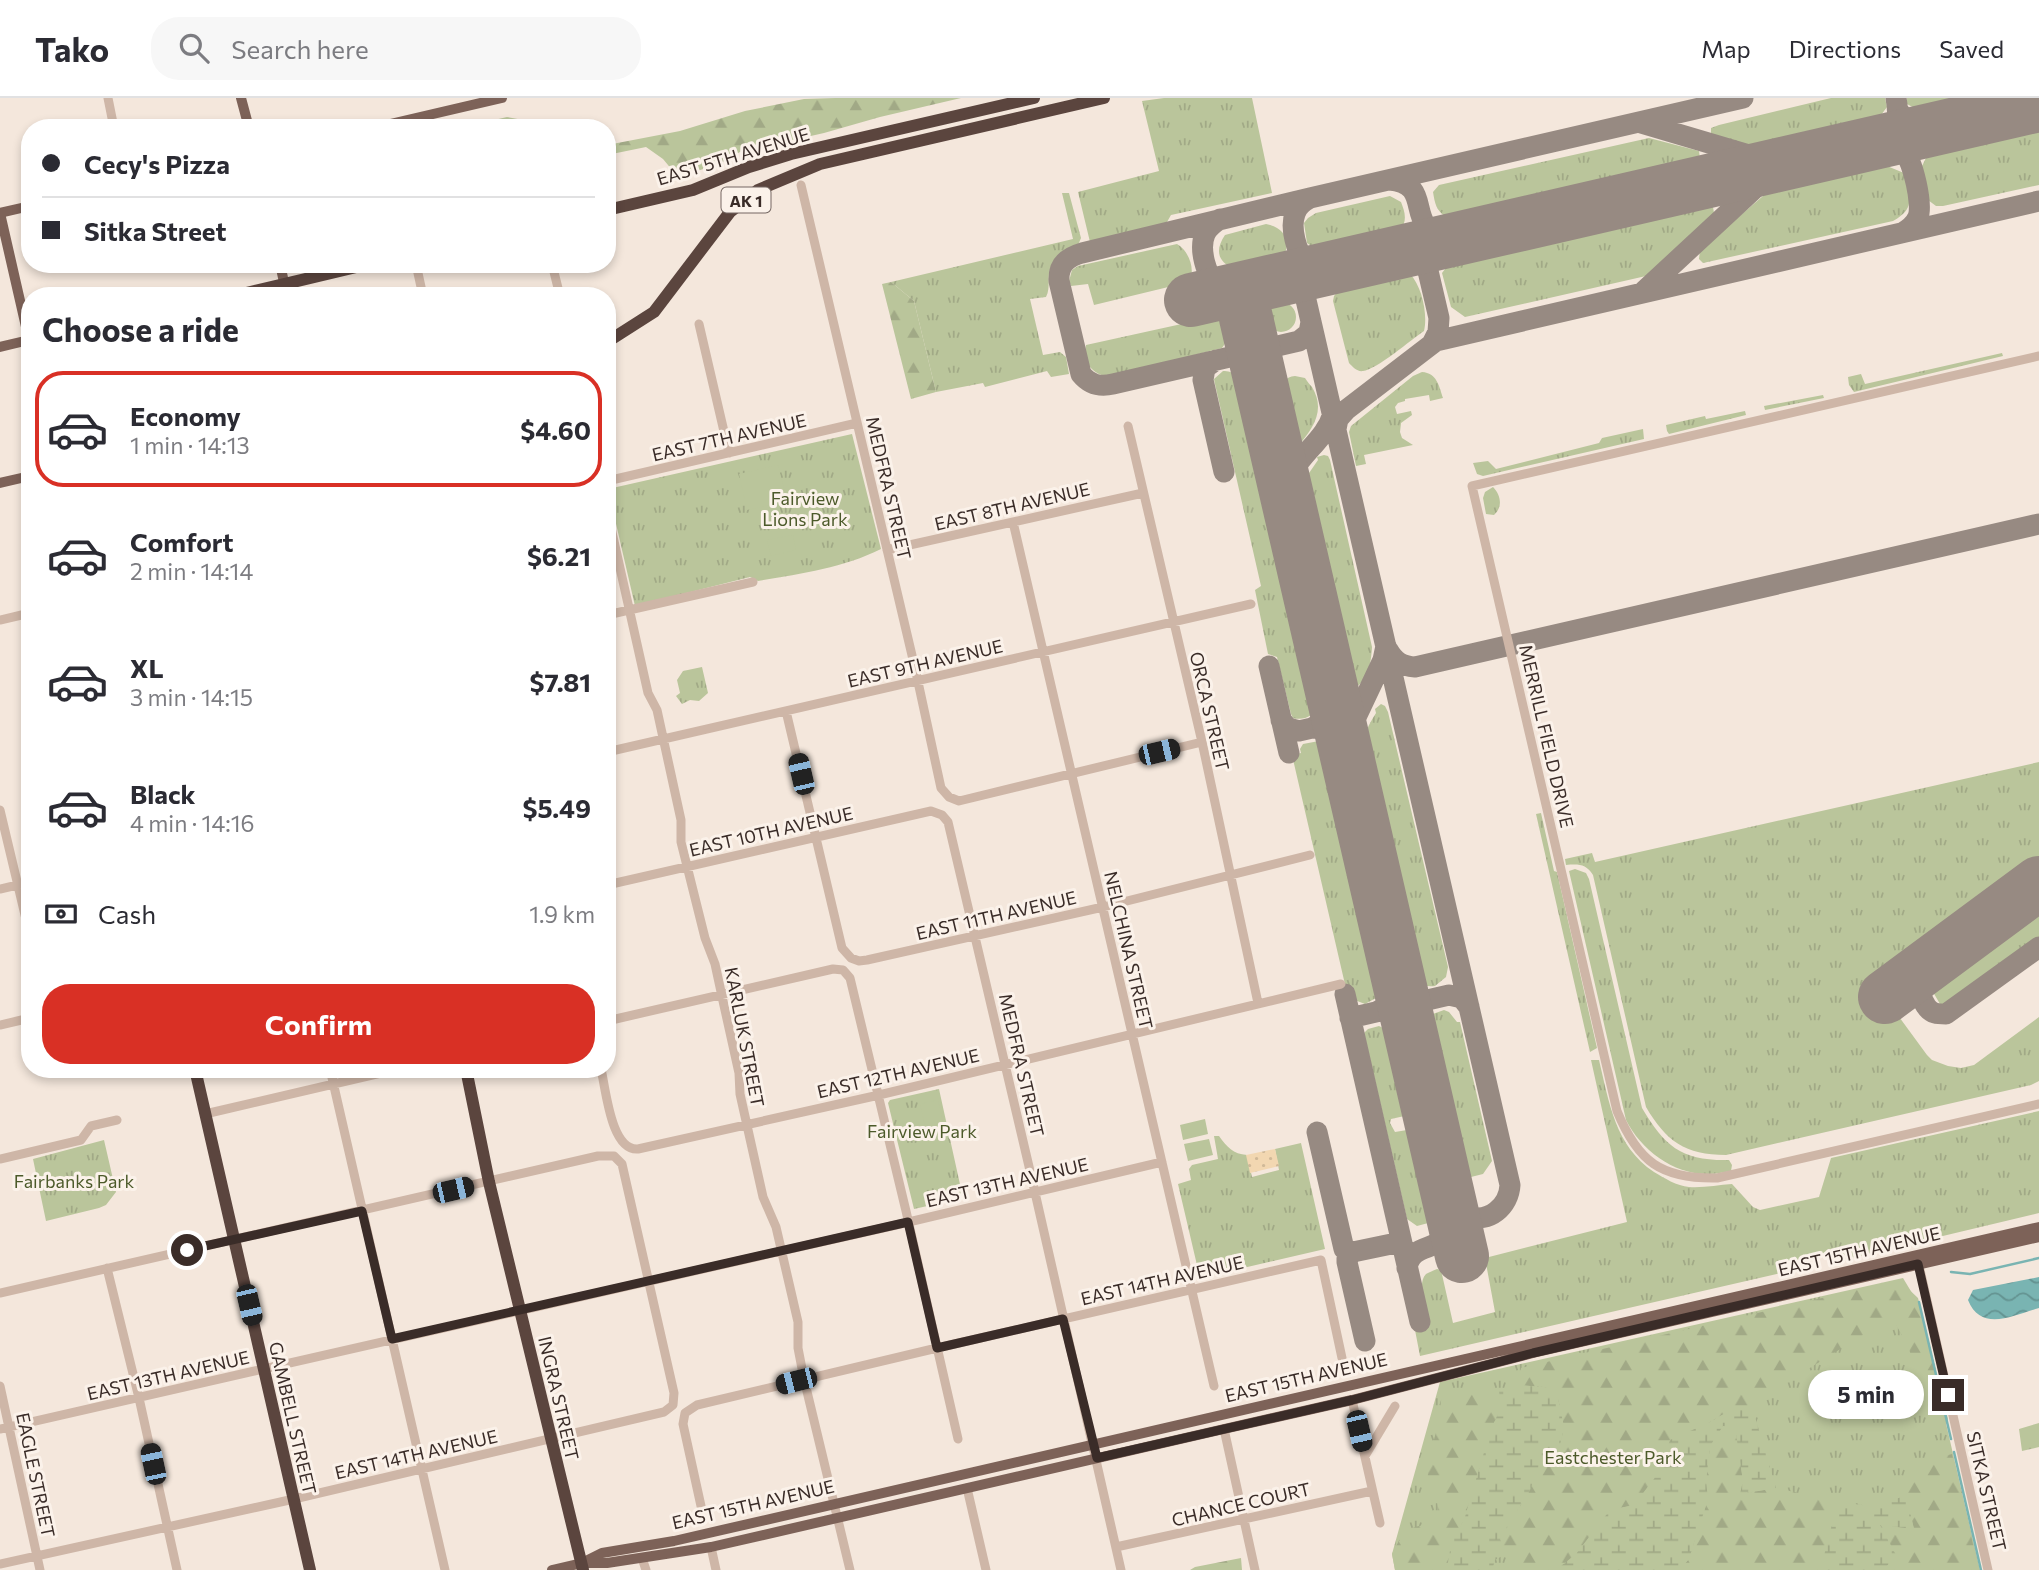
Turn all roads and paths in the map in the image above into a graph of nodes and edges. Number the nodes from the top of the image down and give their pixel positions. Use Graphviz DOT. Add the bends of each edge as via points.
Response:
graph roads {
  1 [pos="108,98"];
  2 [pos="242,98"];
  3 [pos="502,98"];
  4 [pos="1034,98"];
  5 [pos="1104,98"];
  6 [pos="112,119"];
  7 [pos="247,119"];
  8 [pos="414,119"];
  9 [pos="801,185"];
  10 [pos="21,208"];
  11 [pos="616,208"];
  12 [pos="0,213"];
  13 [pos="340,273"];
  14 [pos="296,287"];
  15 [pos="21,306"];
  16 [pos="699,324"];
  17 [pos="616,336"];
  18 [pos="21,343"];
  19 [pos="0,347"];
  20 [pos="2039,356"];
  21 [pos="857,423"];
  22 [pos="1128,426"];
  23 [pos="729,453"];
  24 [pos="21,478"];
  25 [pos="616,479"];
  26 [pos="0,483"];
  27 [pos="1143,492"];
  28 [pos="1013,522"];
  29 [pos="616,549"];
  30 [pos="887,550"];
  31 [pos="753,582"];
  32 [pos="1251,604"];
  33 [pos="630,610"];
  34 [pos="616,613"];
  35 [pos="21,615"];
  36 [pos="0,620"];
  37 [pos="1173,622"];
  38 [pos="1043,652"];
  39 [pos="918,681"];
  40 [pos="786,711"];
  41 [pos="663,739"];
  42 [pos="1202,742"];
  43 [pos="616,750"];
  44 [pos="1071,773"];
  45 [pos="0,810"];
  46 [pos="942,815"];
  47 [pos="816,837"];
  48 [pos="1310,855"];
  49 [pos="687,867"];
  50 [pos="1231,875"];
  51 [pos="616,883"];
  52 [pos="21,884"];
  53 [pos="17,885"];
  54 [pos="0,889"];
  55 [pos="21,901"];
  56 [pos="1103,907"];
  57 [pos="975,935"];
  58 [pos="1341,984"];
  59 [pos="722,995"];
  60 [pos="1258,1003"];
  61 [pos="616,1019"];
  62 [pos="21,1020"];
  63 [pos="0,1025"];
  64 [pos="1132,1033"];
  65 [pos="1005,1064"];
  66 [pos="197,1078"];
  67 [pos="332,1078"];
  68 [pos="359,1078"];
  69 [pos="468,1078"];
  70 [pos="603,1078"];
  71 [pos="333,1084"];
  72 [pos="878,1095"];
  73 [pos="2039,1104"];
  74 [pos="205,1114"];
  75 [pos="117,1120"];
  76 [pos="746,1124"];
  77 [pos="0,1159"];
  78 [pos="1162,1162"];
  79 [pos="489,1182"];
  80 [pos="1035,1191"];
  81 [pos="362,1211"];
  82 [pos="908,1222"];
  83 [pos="2039,1227"];
  84 [pos="2039,1237"];
  85 [pos="234,1240"];
  86 [pos="782,1251"];
  87 [pos="1917,1260"];
  88 [pos="107,1268"];
  89 [pos="650,1280"];
  90 [pos="1192,1288"];
  91 [pos="0,1293"];
  92 [pos="520,1311"];
  93 [pos="1063,1319"];
  94 [pos="392,1339"];
  95 [pos="937,1348"];
  96 [pos="1342,1358"];
  97 [pos="264,1370"];
  98 [pos="804,1379"];
  99 [pos="0,1386"];
  100 [pos="1214,1386"];
  101 [pos="139,1398"];
  102 [pos="1352,1400"];
  103 [pos="1395,1406"];
  104 [pos="5,1428"];
  105 [pos="1224,1429"];
  106 [pos="550,1439"];
  107 [pos="958,1439"];
  108 [pos="1093,1444"];
  109 [pos="1364,1456"];
  110 [pos="1097,1458"];
  111 [pos="422,1469"];
  112 [pos="967,1488"];
  113 [pos="1372,1490"];
  114 [pos="293,1499"];
  115 [pos="835,1503"];
  116 [pos="701,1506"];
  117 [pos="839,1517"];
  118 [pos="1244,1519"];
  119 [pos="1380,1523"];
  120 [pos="167,1528"];
  121 [pos="711,1547"];
  122 [pos="1116,1548"];
  123 [pos="37,1555"];
  124 [pos="642,1558"];
  125 [pos="0,1564"];
  126 [pos="583,1567"];
  127 [pos="40,1570"];
  128 [pos="177,1570"];
  129 [pos="310,1570"];
  130 [pos="445,1570"];
  131 [pos="552,1570"];
  132 [pos="646,1570"];
  133 [pos="716,1570"];
  134 [pos="850,1570"];
  135 [pos="986,1570"];
  136 [pos="1121,1570"];
  137 [pos="1255,1570"];
  138 [pos="1989,1570"];
  1 -- 6 [label="street"];
  2 -- 7 [label="main road"];
  3 -- 8 [label="main road"];
  4 -- 11 [label="highway, EAST 5TH AVENUE / AK 1" via="791,154 693,190"];
  5 -- 17 [label="highway, AK 1" via="820,164 758,190 730,212 654,312"];
  9 -- 21 [label="street, MEDFRA STREET"];
  10 -- 12 [label="main road"];
  12 -- 15 [label="main road"];
  13 -- 14 [label="highway"];
  16 -- 23 [label="street"];
  18 -- 19 [label="main road"];
  20 -- 73 [label="street, MERRILL FIELD DRIVE" via="1472,486 1617,1111 1626,1133 1646,1159 1685,1177 1717,1178"];
  21 -- 23 [label="street, EAST 7TH AVENUE"];
  21 -- 30 [label="street, MEDFRA STREET"];
  22 -- 27 [label="street, ORCA STREET"];
  23 -- 25 [label="street, EAST 7TH AVENUE"];
  24 -- 26 [label="main road"];
  27 -- 28 [label="street, EAST 8TH AVENUE"];
  27 -- 37 [label="street, ORCA STREET"];
  28 -- 30 [label="street, EAST 8TH AVENUE"];
  28 -- 38 [label="street, NELCHINA STREET"];
  29 -- 33 [label="street, KARLUK STREET"];
  30 -- 39 [label="street, MEDFRA STREET"];
  31 -- 33 [label="street"];
  32 -- 37 [label="street, EAST 9TH AVENUE"];
  33 -- 34 [label="street"];
  33 -- 41 [label="street, KARLUK STREET"];
  35 -- 36 [label="street"];
  37 -- 38 [label="street, EAST 9TH AVENUE"];
  37 -- 42 [label="street, ORCA STREET"];
  38 -- 39 [label="street, EAST 9TH AVENUE"];
  38 -- 44 [label="street, NELCHINA STREET"];
  39 -- 40 [label="street, EAST 9TH AVENUE"];
  39 -- 44 [label="street, MEDFRA STREET" via="941,788 949,797 959,801"];
  40 -- 41 [label="street, EAST 9TH AVENUE"];
  40 -- 47 [label="street"];
  41 -- 43 [label="street, EAST 9TH AVENUE"];
  41 -- 49 [label="street, KARLUK STREET"];
  42 -- 44 [label="street"];
  42 -- 50 [label="street, ORCA STREET"];
  44 -- 56 [label="street, NELCHINA STREET"];
  45 -- 53 [label="street"];
  46 -- 47 [label="street, EAST 10TH AVENUE" via="930,811"];
  46 -- 57 [label="street, MEDFRA STREET" via="950,830"];
  47 -- 49 [label="street, EAST 10TH AVENUE"];
  47 -- 57 [label="street, EAST 11TH AVENUE" via="842,948 851,958 867,960"];
  48 -- 50 [label="street, EAST 11TH AVENUE"];
  49 -- 51 [label="street, EAST 10TH AVENUE"];
  49 -- 59 [label="street, KARLUK STREET"];
  50 -- 56 [label="street, EAST 11TH AVENUE"];
  50 -- 60 [label="street, ORCA STREET"];
  52 -- 53 [label="street"];
  53 -- 54 [label="street"];
  53 -- 55 [label="street"];
  56 -- 57 [label="street, EAST 11TH AVENUE"];
  56 -- 64 [label="street, NELCHINA STREET"];
  57 -- 65 [label="street, MEDFRA STREET"];
  58 -- 60 [label="street, EAST 12TH AVENUE"];
  59 -- 61 [label="street"];
  59 -- 72 [label="street" via="844,970 850,978"];
  59 -- 76 [label="street, KARLUK STREET"];
  60 -- 64 [label="street, EAST 12TH AVENUE"];
  62 -- 63 [label="street"];
  64 -- 65 [label="street, EAST 12TH AVENUE"];
  64 -- 78 [label="street, NELCHINA STREET"];
  65 -- 72 [label="street, EAST 12TH AVENUE"];
  65 -- 80 [label="street, MEDFRA STREET"];
  66 -- 74 [label="highway, GAMBELL STREET"];
  67 -- 71 [label="street"];
  68 -- 71 [label="street"];
  69 -- 79 [label="highway, INGRA STREET"];
  70 -- 76 [label="street, EAST 12TH AVENUE" via="615,1131 632,1149"];
  71 -- 74 [label="street"];
  71 -- 81 [label="street"];
  72 -- 76 [label="street, EAST 12TH AVENUE"];
  72 -- 82 [label="street"];
  74 -- 85 [label="highway, GAMBELL STREET"];
  75 -- 77 [label="street" via="91,1126 81,1140"];
  76 -- 86 [label="street, KARLUK STREET" via="763,1197"];
  78 -- 80 [label="street, EAST 13TH AVENUE"];
  78 -- 90 [label="street, NELCHINA STREET"];
  79 -- 81 [label="street"];
  79 -- 89 [label="street" via="614,1156 622,1164"];
  79 -- 92 [label="highway, INGRA STREET"];
  80 -- 82 [label="street, EAST 13TH AVENUE"];
  80 -- 93 [label="street, MEDFRA STREET"];
  81 -- 85 [label="street"];
  81 -- 94 [label="street"];
  82 -- 86 [label="street, EAST 13TH AVENUE"];
  82 -- 95 [label="street"];
  83 -- 87 [label="main road, EAST 15TH AVENUE"];
  84 -- 87 [label="main road, EAST 15TH AVENUE"];
  85 -- 88 [label="street"];
  85 -- 97 [label="highway, GAMBELL STREET"];
  86 -- 89 [label="street, EAST 13TH AVENUE"];
  86 -- 98 [label="street, KARLUK STREET" via="798,1322"];
  87 -- 102 [label="main road, EAST 15TH AVENUE"];
  87 -- 108 [label="main road, EAST 15TH AVENUE"];
  87 -- 138 [label="street, SITKA STREET"];
  88 -- 91 [label="street"];
  88 -- 101 [label="street"];
  89 -- 92 [label="street, EAST 13TH AVENUE"];
  89 -- 106 [label="street, EAST 14TH AVENUE" via="673,1405 664,1412"];
  90 -- 93 [label="street, EAST 14TH AVENUE"];
  90 -- 96 [label="street, EAST 14TH AVENUE" via="1321,1260"];
  90 -- 100 [label="street, NELCHINA STREET"];
  92 -- 94 [label="street, EAST 13TH AVENUE"];
  92 -- 106 [label="highway, INGRA STREET"];
  93 -- 95 [label="street, EAST 14TH AVENUE"];
  93 -- 108 [label="street, MEDFRA STREET"];
  94 -- 97 [label="street, EAST 13TH AVENUE"];
  94 -- 111 [label="street"];
  95 -- 98 [label="street, EAST 14TH AVENUE"];
  95 -- 107 [label="street"];
  97 -- 101 [label="street, EAST 13TH AVENUE"];
  97 -- 114 [label="highway, GAMBELL STREET"];
  98 -- 115 [label="street, KARLUK STREET"];
  98 -- 116 [label="street, EAST 14TH AVENUE" via="697,1405 685,1413 683,1424"];
  99 -- 104 [label="street, EAGLE STREET"];
  101 -- 104 [label="street, EAST 13TH AVENUE"];
  101 -- 120 [label="street"];
  102 -- 105 [label="main road, EAST 15TH AVENUE"];
  102 -- 109 [label="street"];
  103 -- 109 [label="street"];
  104 -- 123 [label="street, EAGLE STREET"];
  105 -- 110 [label="main road, EAST 15TH AVENUE"];
  105 -- 118 [label="street"];
  106 -- 111 [label="street, EAST 14TH AVENUE"];
  106 -- 126 [label="highway, INGRA STREET"];
  108 -- 110 [label="street, MEDFRA STREET"];
  108 -- 115 [label="main road, EAST 15TH AVENUE"];
  109 -- 113 [label="street"];
  110 -- 112 [label="main road, EAST 15TH AVENUE"];
  110 -- 122 [label="street, MEDFRA STREET"];
  111 -- 114 [label="street, EAST 14TH AVENUE"];
  111 -- 130 [label="street"];
  112 -- 117 [label="main road, EAST 15TH AVENUE"];
  112 -- 135 [label="street"];
  113 -- 118 [label="street, CHANCE COURT"];
  113 -- 119 [label="street"];
  114 -- 120 [label="street, EAST 14TH AVENUE"];
  114 -- 129 [label="highway, GAMBELL STREET"];
  115 -- 117 [label="street, KARLUK STREET"];
  115 -- 126 [label="main road, EAST 15TH AVENUE" via="603,1553"];
  117 -- 121 [label="main road, EAST 15TH AVENUE"];
  117 -- 134 [label="street, KARLUK STREET"];
  118 -- 122 [label="street, CHANCE COURT"];
  118 -- 137 [label="street"];
  120 -- 123 [label="street, EAST 14TH AVENUE"];
  120 -- 128 [label="street"];
  121 -- 124 [label="main road, EAST 15TH AVENUE"];
  121 -- 133 [label="street"];
  122 -- 136 [label="street, MEDFRA STREET"];
  123 -- 125 [label="street, EAST 14TH AVENUE"];
  123 -- 127 [label="street, EAGLE STREET"];
  124 -- 126 [label="main road, EAST 15TH AVENUE"];
  124 -- 132 [label="street"];
  126 -- 131 [label="main road, EAST 15TH AVENUE"];
}
